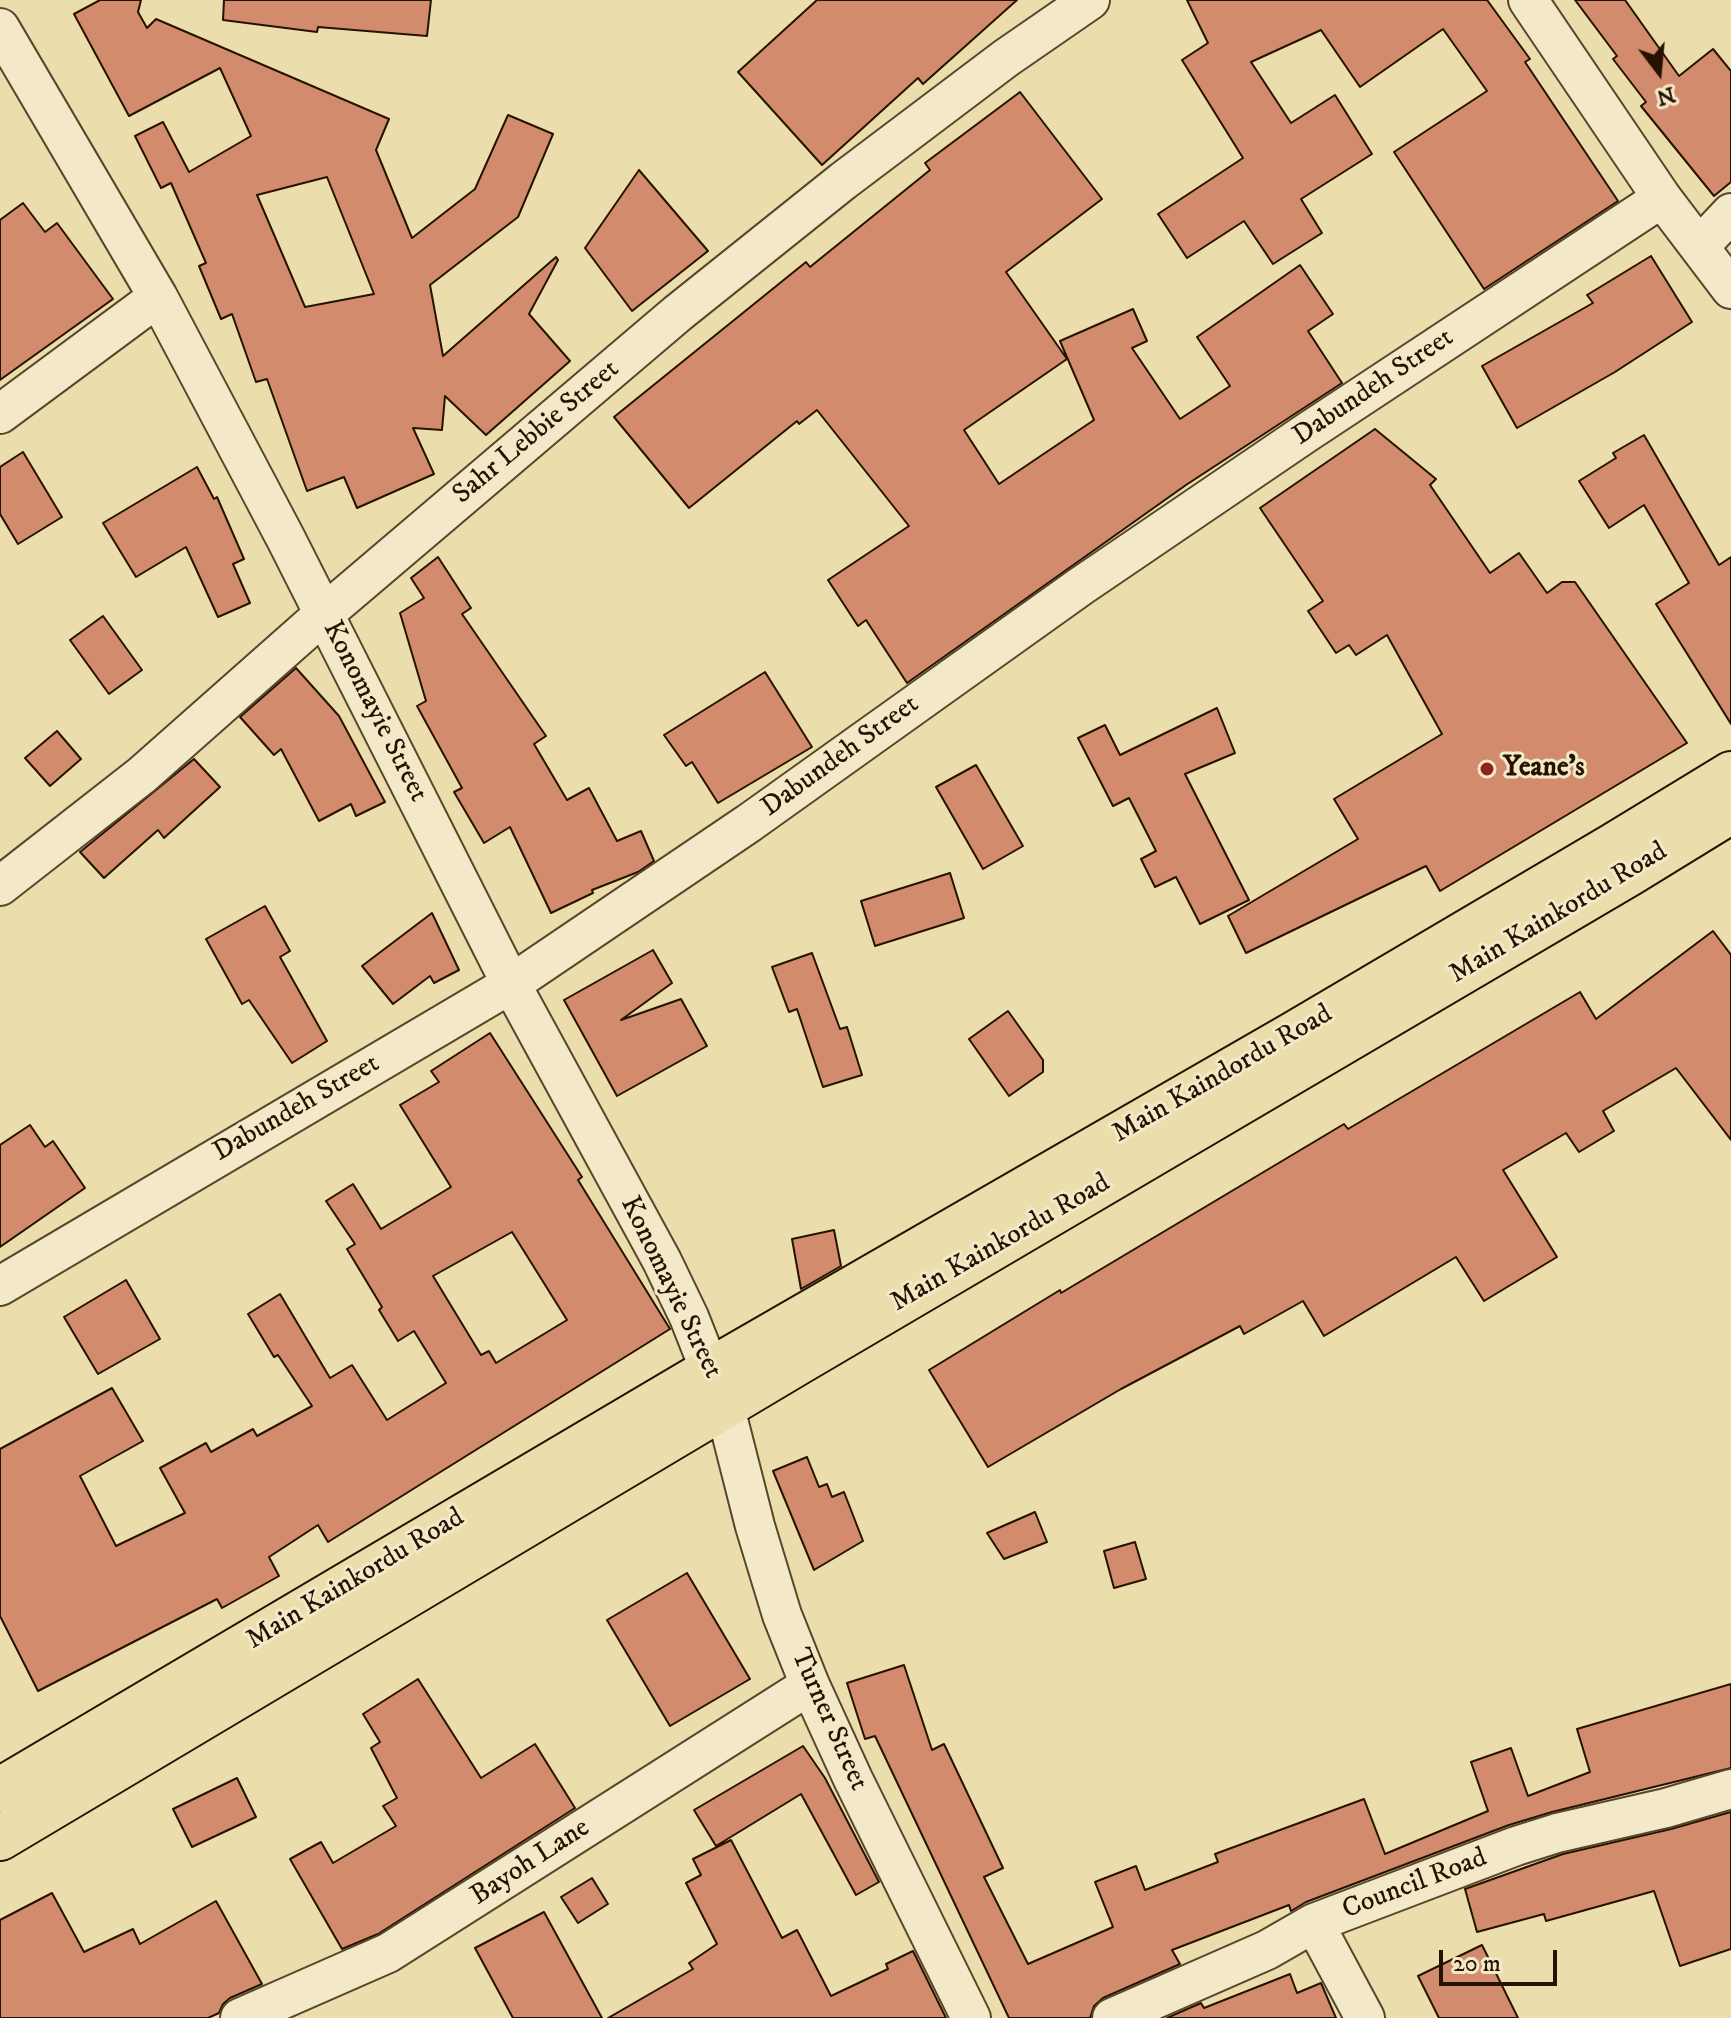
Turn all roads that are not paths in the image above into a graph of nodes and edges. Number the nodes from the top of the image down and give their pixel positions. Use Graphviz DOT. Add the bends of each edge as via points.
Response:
graph roads {
  1 [pos="1090,0"];
  2 [pos="1528,0"];
  3 [pos="0,28"];
  4 [pos="1662,198"];
  5 [pos="1731,213"];
  6 [pos="1699,247"];
  7 [pos="1731,289"];
  8 [pos="158,297"];
  9 [pos="0,414"];
  10 [pos="324,614"];
  11 [pos="1731,774"];
  12 [pos="1731,811"];
  13 [pos="0,886"];
  14 [pos="511,984"];
  15 [pos="0,1286"];
  16 [pos="718,1389"];
  17 [pos="810,1685"];
  18 [pos="1731,1789"];
  19 [pos="0,1790"];
  20 [pos="0,1838"];
  21 [pos="1314,1923"];
  22 [pos="240,2018"];
  23 [pos="971,2018"];
  24 [pos="1112,2018"];
  25 [pos="1365,2018"];
  1 -- 10 [label="street, Sahr Lebbie Street" via="856,171 701,294"];
  2 -- 4 [label="street"];
  3 -- 8 [label="street, Konomayie Street"];
  4 -- 6 [label="street"];
  4 -- 14 [label="street, Dabundeh Street" via="1081,586 749,823"];
  5 -- 6 [label="street"];
  6 -- 7 [label="street"];
  8 -- 9 [label="street"];
  8 -- 10 [label="street, Konomayie Street"];
  10 -- 13 [label="street, Sahr Lebbie Street" via="142,775"];
  10 -- 14 [label="street, Konomayie Street"];
  11 -- 16 [label="main road, Main Kaindordu Road" via="1281,1042"];
  12 -- 16 [label="main road, Main Kainkordu Road"];
  14 -- 15 [label="street, Dabundeh Street"];
  14 -- 16 [label="street, Konomayie Street" via="662,1261"];
  16 -- 17 [label="street, Turner Street" via="782,1615"];
  16 -- 19 [label="main road, Main Kainkordu Road"];
  16 -- 20 [label="main road"];
  17 -- 22 [label="street, Bayoh Lane" via="388,1953"];
  17 -- 23 [label="street, Turner Street"];
  18 -- 21 [label="street, Council Road" via="1516,1846"];
  21 -- 24 [label="street, Council Road" via="1267,1950"];
  21 -- 25 [label="street"];
}
